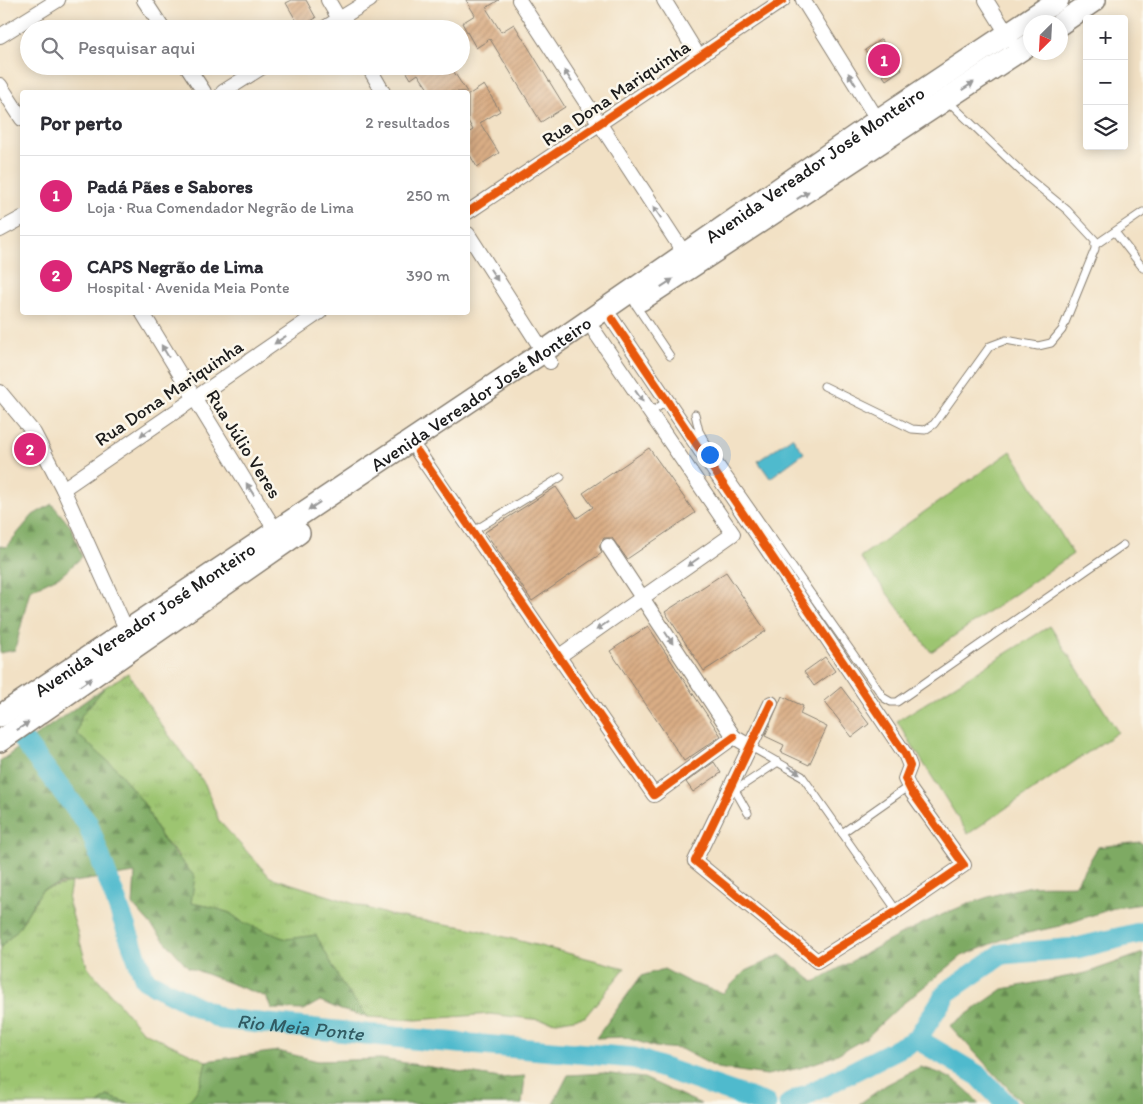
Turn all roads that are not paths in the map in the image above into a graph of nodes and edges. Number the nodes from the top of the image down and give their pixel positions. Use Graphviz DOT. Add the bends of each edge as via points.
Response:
graph roads {
  1 [pos="58,0"];
  2 [pos="144,0"];
  3 [pos="328,0"];
  4 [pos="370,0"];
  5 [pos="519,0"];
  6 [pos="664,0"];
  7 [pos="783,0"];
  8 [pos="803,0"];
  9 [pos="986,0"];
  10 [pos="1095,0"];
  11 [pos="1053,8"];
  12 [pos="26,20"];
  13 [pos="157,20"];
  14 [pos="340,20"];
  15 [pos="347,20"];
  16 [pos="20,24"];
  17 [pos="1008,34"];
  18 [pos="0,36"];
  19 [pos="1023,47"];
  20 [pos="1023,49"];
  21 [pos="699,56"];
  22 [pos="193,75"];
  23 [pos="250,75"];
  24 [pos="373,75"];
  25 [pos="203,90"];
  26 [pos="226,90"];
  27 [pos="382,90"];
  28 [pos="2,93"];
  29 [pos="947,100"];
  30 [pos="20,116"];
  31 [pos="878,120"];
  32 [pos="598,124"];
  33 [pos="889,139"];
  34 [pos="470,211"];
  35 [pos="1143,212"];
  36 [pos="20,219"];
  37 [pos="0,230"];
  38 [pos="1115,232"];
  39 [pos="470,237"];
  40 [pos="1095,245"];
  41 [pos="684,253"];
  42 [pos="1143,268"];
  43 [pos="635,304"];
  44 [pos="144,315"];
  45 [pos="316,315"];
  46 [pos="612,319"];
  47 [pos="595,332"];
  48 [pos="670,356"];
  49 [pos="547,357"];
  50 [pos="824,386"];
  51 [pos="0,392"];
  52 [pos="194,398"];
  53 [pos="667,401"];
  54 [pos="650,413"];
  55 [pos="695,414"];
  56 [pos="418,452"];
  57 [pos="561,478"];
  58 [pos="63,489"];
  59 [pos="472,532"];
  60 [pos="280,537"];
  61 [pos="1124,545"];
  62 [pos="608,546"];
  63 [pos="642,598"];
  64 [pos="127,631"];
  65 [pos="558,656"];
  66 [pos="772,703"];
  67 [pos="0,716"];
  68 [pos="734,737"];
  69 [pos="0,741"];
  70 [pos="752,747"];
  71 [pos="778,762"];
  72 [pos="909,786"];
  73 [pos="732,792"];
  74 [pos="748,813"];
  75 [pos="842,833"];
  76 [pos="897,911"];
  1 -- 12 [label="street"];
  2 -- 13 [label="street"];
  3 -- 14 [label="street"];
  4 -- 15 [label="street"];
  32 -- 5 [label="street, one-way"];
  6 -- 21 [label="street"];
  7 -- 21 [label="street, Rua Dona Mariquinha"];
  31 -- 8 [label="street, one-way"];
  9 -- 17 [label="street"];
  10 -- 11 [label="main road, Avenida Vereador José Monteiro"];
  11 -- 17 [label="main road, Avenida Vereador José Monteiro"];
  16 -- 18 [label="street"];
  17 -- 19 [label="street"];
  17 -- 31 [label="main road, Avenida Vereador José Monteiro"];
  29 -- 20 [label="main road, Avenida Vereador José Monteiro, one-way"];
  21 -- 32 [label="street, Rua Dona Mariquinha"];
  22 -- 25 [label="street"];
  23 -- 26 [label="street"];
  24 -- 27 [label="street"];
  28 -- 30 [label="street"];
  29 -- 33 [label="main road, Avenida Vereador José Monteiro"];
  29 -- 40 [label="lane" via="1080,223 1095,240"];
  31 -- 33 [label="street"];
  31 -- 41 [label="main road, Avenida Vereador José Monteiro"];
  32 -- 34 [label="street, Rua Dona Mariquinha"];
  41 -- 32 [label="street, one-way"];
  43 -- 33 [label="main road, Avenida Vereador José Monteiro, one-way"];
  35 -- 38 [label="lane"];
  36 -- 37 [label="street"];
  38 -- 40 [label="lane"];
  38 -- 42 [label="lane"];
  39 -- 49 [label="street, one-way"];
  40 -- 50 [label="lane" via="1062,330 1051,343 1038,346 1006,340 990,346 934,424 925,430 912,429"];
  41 -- 49 [label="main road, Avenida Vereador José Monteiro"];
  43 -- 46 [label="main road, Avenida Vereador José Monteiro"];
  43 -- 48 [label="lane"];
  52 -- 44 [label="street, Rua Júlio Veres, one-way"];
  45 -- 52 [label="street, Rua Dona Mariquinha, one-way"];
  46 -- 47 [label="main road, Avenida Vereador José Monteiro"];
  46 -- 53 [label="street"];
  47 -- 49 [label="main road, Avenida Vereador José Monteiro"];
  47 -- 54 [label="street, one-way"];
  49 -- 56 [label="main road, Avenida Vereador José Monteiro"];
  49 -- 60 [label="main road, Avenida Vereador José Monteiro, one-way"];
  51 -- 58 [label="street" via="34,433"];
  52 -- 58 [label="street, Rua Dona Mariquinha, one-way"];
  60 -- 52 [label="street, Rua Júlio Veres, one-way"];
  53 -- 54 [label="lane"];
  53 -- 72 [label="street" via="905,754 910,766 905,779"];
  54 -- 63 [label="street, one-way" via="734,534"];
  55 -- 61 [label="lane" via="707,446 884,698 891,702 897,702"];
  56 -- 59 [label="street"];
  56 -- 60 [label="main road, Avenida Vereador José Monteiro"];
  57 -- 59 [label="lane"];
  58 -- 64 [label="street"];
  59 -- 65 [label="street"];
  60 -- 64 [label="main road, Avenida Vereador José Monteiro"];
  69 -- 60 [label="main road, Avenida Vereador José Monteiro, one-way"];
  62 -- 63 [label="street"];
  63 -- 65 [label="street, one-way"];
  63 -- 68 [label="street, one-way"];
  64 -- 67 [label="main road, Avenida Vereador José Monteiro"];
  65 -- 68 [label="street" via="654,795"];
  66 -- 70 [label="street"];
  68 -- 70 [label="street"];
  70 -- 71 [label="lane"];
  70 -- 73 [label="street"];
  71 -- 73 [label="lane"];
  71 -- 75 [label="lane, one-way" via="802,776"];
  72 -- 75 [label="lane"];
  72 -- 76 [label="street" via="964,865"];
  73 -- 74 [label="lane"];
  73 -- 76 [label="street" via="695,861 817,961"];
  75 -- 76 [label="lane"];
}
